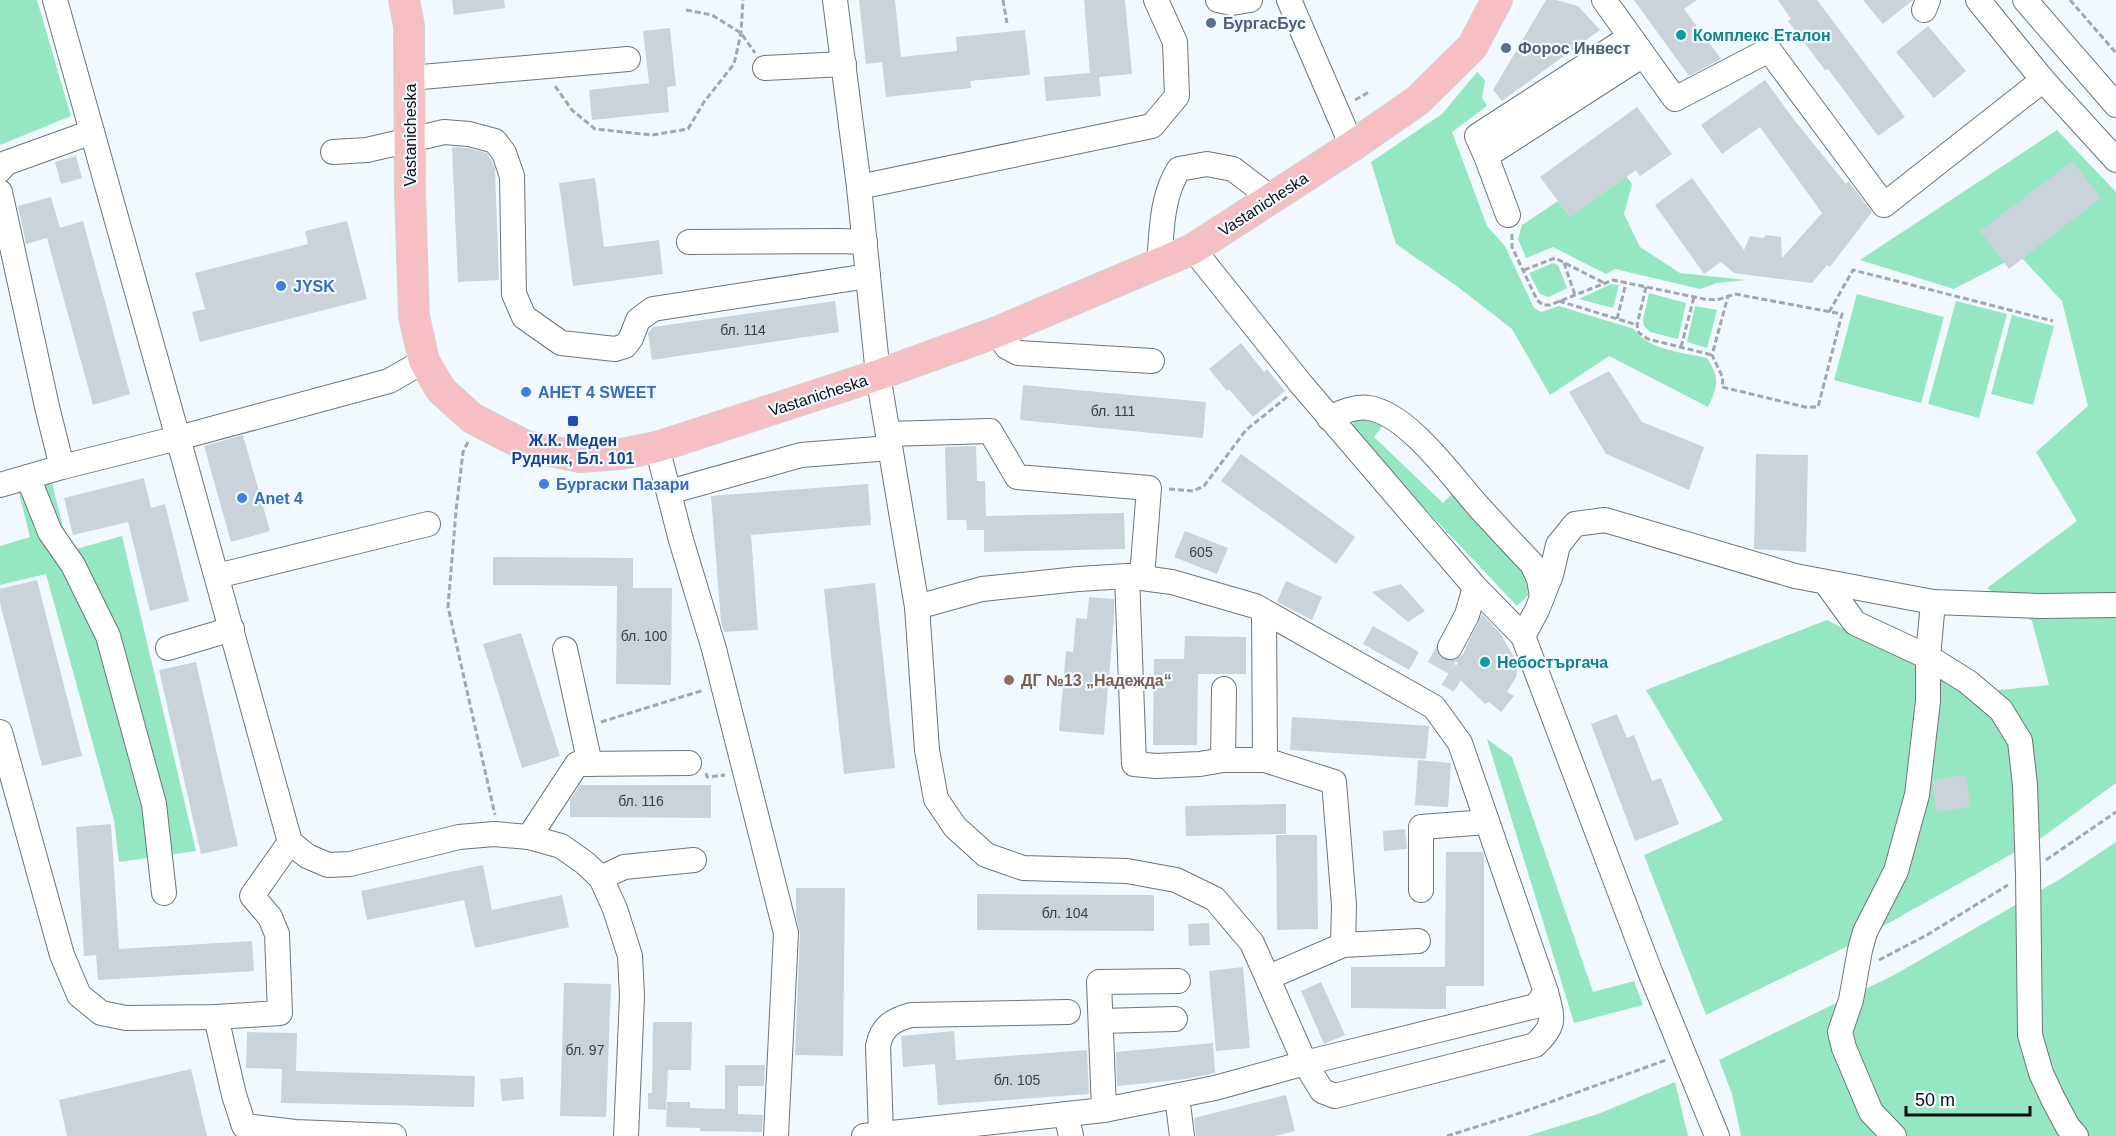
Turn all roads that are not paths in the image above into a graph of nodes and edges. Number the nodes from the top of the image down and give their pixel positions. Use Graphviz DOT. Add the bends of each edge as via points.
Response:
graph roads {
  1 [pos="55,0"];
  2 [pos="404,0"];
  3 [pos="835,0"];
  4 [pos="1156,0"];
  5 [pos="1218,0"];
  6 [pos="1250,0"];
  7 [pos="1269,0"];
  8 [pos="1497,0"];
  9 [pos="1604,0"];
  10 [pos="1978,0"];
  11 [pos="2025,0"];
  12 [pos="1291,5"];
  13 [pos="1636,46"];
  14 [pos="628,59"];
  15 [pos="844,64"];
  16 [pos="765,68"];
  17 [pos="411,78"];
  18 [pos="2043,80"];
  19 [pos="2116,105"];
  20 [pos="92,132"];
  21 [pos="410,141"];
  22 [pos="1352,146"];
  23 [pos="333,152"];
  24 [pos="2116,160"];
  25 [pos="0,170"];
  26 [pos="859,187"];
  27 [pos="0,192"];
  28 [pos="1272,198"];
  29 [pos="1508,215"];
  30 [pos="689,242"];
  31 [pos="865,242"];
  32 [pos="1193,249"];
  33 [pos="1159,263"];
  34 [pos="868,276"];
  35 [pos="997,332"];
  36 [pos="424,361"];
  37 [pos="1152,362"];
  38 [pos="878,375"];
  39 [pos="1329,418"];
  40 [pos="178,438"];
  41 [pos="889,441"];
  42 [pos="657,447"];
  43 [pos="62,466"];
  44 [pos="28,477"];
  45 [pos="0,485"];
  46 [pos="669,492"];
  47 [pos="428,524"];
  48 [pos="217,576"];
  49 [pos="1134,577"];
  50 [pos="1826,583"];
  51 [pos="1475,587"];
  52 [pos="1542,597"];
  53 [pos="1933,602"];
  54 [pos="2116,605"];
  55 [pos="917,606"];
  56 [pos="1264,612"];
  57 [pos="232,629"];
  58 [pos="1523,636"];
  59 [pos="1450,647"];
  60 [pos="168,648"];
  61 [pos="565,649"];
  62 [pos="1928,657"];
  63 [pos="1224,690"];
  64 [pos="0,732"];
  65 [pos="1223,760"];
  66 [pos="1265,760"];
  67 [pos="689,763"];
  68 [pos="590,764"];
  69 [pos="1487,822"];
  70 [pos="529,837"];
  71 [pos="290,842"];
  72 [pos="694,860"];
  73 [pos="601,878"];
  74 [pos="1421,890"];
  75 [pos="164,893"];
  76 [pos="1418,942"];
  77 [pos="1343,945"];
  78 [pos="1269,977"];
  79 [pos="1178,981"];
  80 [pos="1546,992"];
  81 [pos="1068,1012"];
  82 [pos="216,1017"];
  83 [pos="1175,1019"];
  84 [pos="1101,1021"];
  85 [pos="1305,1063"];
  86 [pos="1177,1096"];
  87 [pos="1104,1110"];
  88 [pos="1069,1125"];
  89 [pos="872,1135"];
  90 [pos="394,1136"];
  91 [pos="626,1136"];
  92 [pos="776,1136"];
  93 [pos="1182,1136"];
  94 [pos="1717,1136"];
  95 [pos="1894,1136"];
  96 [pos="2076,1136"];
  1 -- 20 [label="street"];
  2 -- 17 [label="main road, Vastanicheska" via="410,26"];
  3 -- 15 [label="street"];
  4 -- 26 [label="street" via="1175,42 1177,96 1152,126"];
  5 -- 6 [label="street"];
  7 -- 12 [label="street"];
  8 -- 22 [label="main road, Vastanicheska" via="1472,47 1417,101"];
  9 -- 13 [label="street"];
  10 -- 18 [label="street"];
  11 -- 19 [label="street"];
  12 -- 22 [label="street"];
  13 -- 18 [label="street" via="1675,99 1769,50 1884,205"];
  13 -- 29 [label="street" via="1486,156"];
  14 -- 17 [label="street"];
  15 -- 16 [label="street"];
  15 -- 26 [label="street"];
  17 -- 21 [label="main road, Vastanicheska"];
  18 -- 24 [label="street"];
  20 -- 25 [label="street" via="6,163"];
  20 -- 40 [label="street"];
  21 -- 23 [label="street"];
  21 -- 34 [label="street" via="444,132 469,134 495,141 504,153 512,176 514,294 524,317 561,344 615,349 625,346 638,321 653,309"];
  21 -- 36 [label="main road, Vastanicheska" via="414,316"];
  22 -- 28 [label="main road, Vastanicheska"];
  26 -- 31 [label="street"];
  27 -- 43 [label="street"];
  28 -- 32 [label="main road, Vastanicheska"];
  28 -- 33 [label="street" via="1233,169 1207,164 1179,170 1170,183 1164,209"];
  30 -- 31 [label="street"];
  31 -- 34 [label="street"];
  32 -- 33 [label="main road, Vastanicheska"];
  32 -- 39 [label="street"];
  33 -- 35 [label="main road, Vastanicheska"];
  34 -- 38 [label="street"];
  35 -- 37 [label="street" via="1007,347 1018,353"];
  35 -- 38 [label="main road, Vastanicheska"];
  36 -- 40 [label="street" via="389,381"];
  36 -- 42 [label="main road, Vastanicheska" via="441,390 477,421 526,446 580,457"];
  38 -- 41 [label="street"];
  38 -- 42 [label="main road, Vastanicheska"];
  39 -- 51 [label="street"];
  39 -- 52 [label="street" via="1349,409 1369,408 1404,426 1532,564"];
  40 -- 43 [label="street"];
  40 -- 48 [label="street"];
  41 -- 46 [label="street" via="801,455"];
  41 -- 49 [label="street" via="990,431 1017,477 1149,488"];
  41 -- 55 [label="street"];
  42 -- 46 [label="street"];
  43 -- 44 [label="street"];
  44 -- 45 [label="street"];
  44 -- 75 [label="street" via="50,532 73,565 108,636 154,804"];
  46 -- 92 [label="street" via="786,933"];
  47 -- 48 [label="street"];
  48 -- 57 [label="street"];
  49 -- 55 [label="street" via="982,589"];
  49 -- 56 [label="street" via="1172,582"];
  49 -- 65 [label="street" via="1134,764"];
  50 -- 52 [label="street" via="1605,520 1575,524 1558,545"];
  50 -- 53 [label="street"];
  50 -- 62 [label="street" via="1855,623"];
  51 -- 58 [label="street"];
  51 -- 59 [label="street" via="1467,615"];
  52 -- 58 [label="street"];
  53 -- 54 [label="street"];
  53 -- 62 [label="street"];
  55 -- 78 [label="street" via="927,750 936,799 955,827 986,855 1023,868 1127,872 1176,880 1215,899 1252,943"];
  56 -- 66 [label="street"];
  56 -- 69 [label="street" via="1434,707 1460,743"];
  57 -- 60 [label="street"];
  57 -- 71 [label="street"];
  58 -- 94 [label="street"];
  61 -- 68 [label="street"];
  62 -- 95 [label="street" via="1928,701 1917,795 1896,871 1865,932 1840,1032 1871,1112"];
  62 -- 96 [label="street" via="1968,682 2001,710 2020,741 2028,873 2030,1035 2041,1073"];
  63 -- 65 [label="street"];
  64 -- 82 [label="street" via="62,955 79,995 101,1013 126,1018"];
  65 -- 66 [label="street"];
  66 -- 77 [label="street" via="1334,782 1344,905"];
  67 -- 68 [label="street"];
  68 -- 70 [label="street" via="577,764"];
  69 -- 74 [label="street" via="1421,827"];
  69 -- 80 [label="street"];
  70 -- 71 [label="street" via="459,837 350,864 328,865 307,856"];
  70 -- 73 [label="street" via="561,846"];
  71 -- 82 [label="street" via="252,896 270,917 277,934 280,1013"];
  72 -- 73 [label="street" via="624,867"];
  73 -- 91 [label="street" via="630,956"];
  76 -- 77 [label="street"];
  77 -- 78 [label="street"];
  78 -- 85 [label="street"];
  79 -- 84 [label="street" via="1099,982"];
  80 -- 85 [label="street" via="1536,1006"];
  80 -- 85 [label="street" via="1553,1017 1546,1034 1534,1045 1335,1096 1322,1091"];
  81 -- 89 [label="street" via="911,1015 886,1025 878,1046"];
  82 -- 90 [label="street" via="244,1126"];
  83 -- 84 [label="street"];
  84 -- 87 [label="street"];
  85 -- 86 [label="street"];
  86 -- 87 [label="street"];
  86 -- 93 [label="street"];
  87 -- 88 [label="street"];
  88 -- 89 [label="street"];
}
